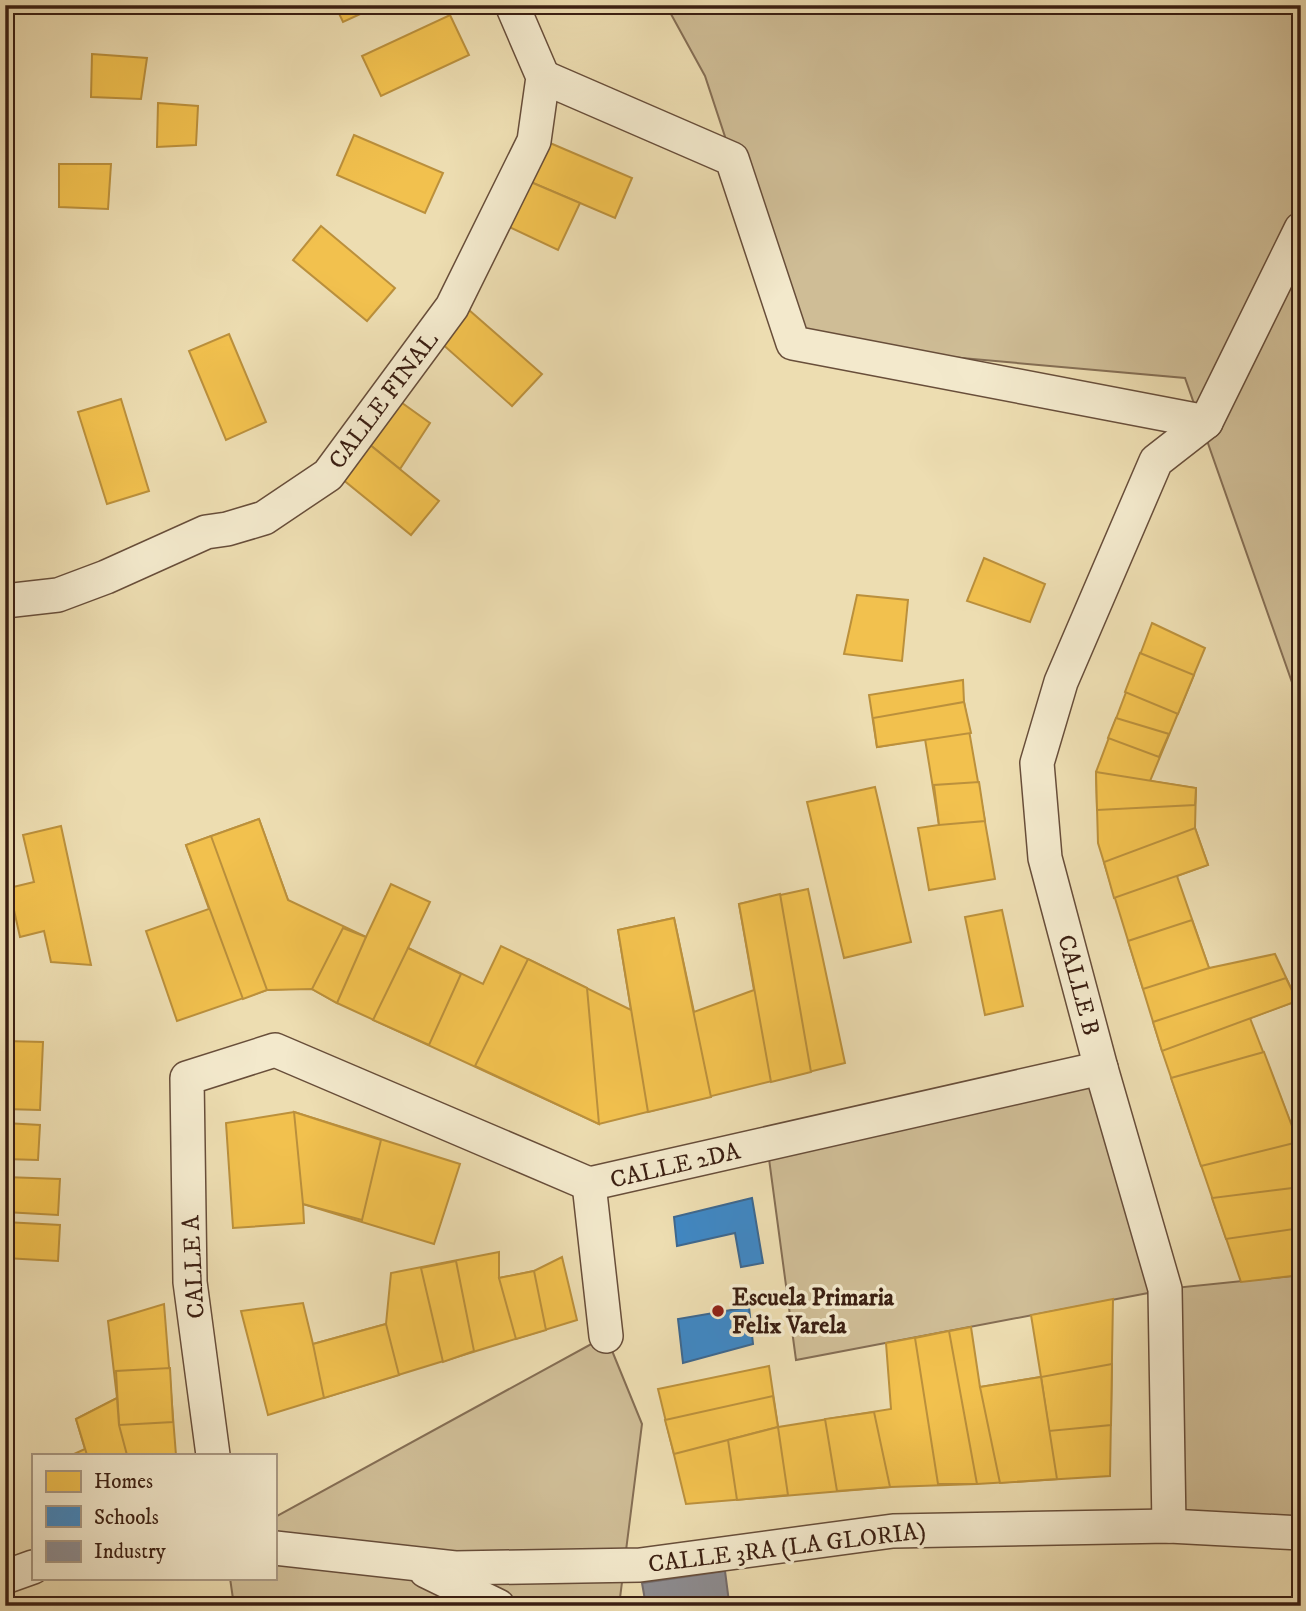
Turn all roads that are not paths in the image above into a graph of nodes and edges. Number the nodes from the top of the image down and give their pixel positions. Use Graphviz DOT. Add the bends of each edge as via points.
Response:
graph roads {
  1 [pos="512,5"];
  2 [pos="543,77"];
  3 [pos="1301,229"];
  4 [pos="1206,422"];
  5 [pos="5,601"];
  6 [pos="1101,1068"];
  7 [pos="187,1078"];
  8 [pos="589,1184"];
  9 [pos="606,1336"];
  10 [pos="213,1454"];
  11 [pos="1169,1526"];
  12 [pos="1301,1534"];
  13 [pos="276,1548"];
  14 [pos="408,1562"];
  15 [pos="32,1567"];
  16 [pos="5,1577"];
  17 [pos="498,1606"];
  1 -- 2 [label="street"];
  2 -- 4 [label="street" via="732,159 793,343"];
  2 -- 5 [label="street, CALLE FINAL" via="534,141 452,307 328,475 264,518 206,532 58,594"];
  3 -- 4 [label="street"];
  4 -- 6 [label="street, CALLE B" via="1156,461 1061,682 1037,764 1045,858"];
  6 -- 8 [label="street, CALLE 2DA"];
  6 -- 11 [label="street, CALLE B" via="1165,1289"];
  7 -- 8 [label="street, CALLE 2DA" via="275,1050"];
  7 -- 10 [label="street, CALLE A" via="190,1282"];
  8 -- 9 [label="street"];
  11 -- 12 [label="street, CALLE 3RA (LA GLORIA)"];
  11 -- 14 [label="street, CALLE 3RA (LA GLORIA)" via="893,1531 640,1565 455,1568"];
  13 -- 14 [label="street, CALLE 3RA (LA GLORIA)"];
  14 -- 17 [label="street"];
  15 -- 16 [label="street"];
}
